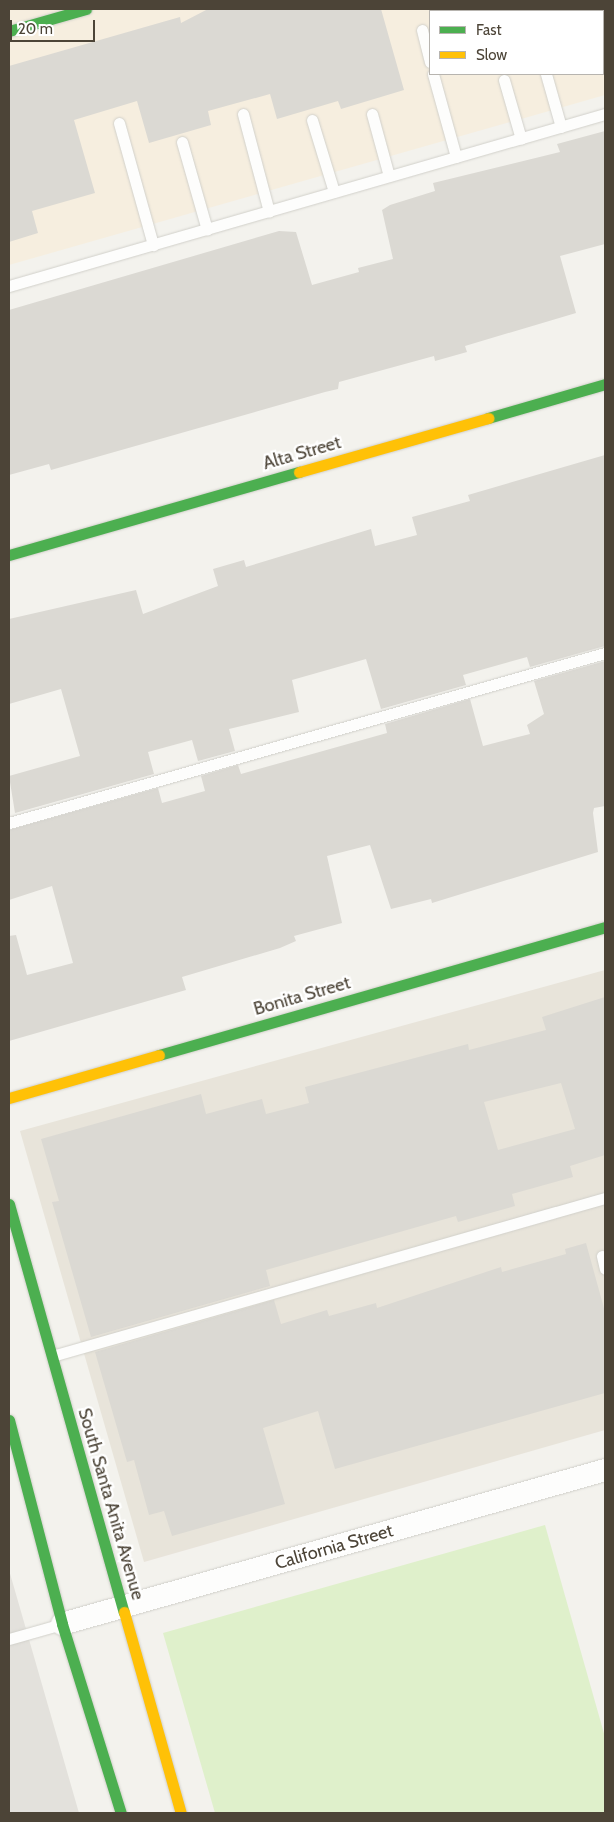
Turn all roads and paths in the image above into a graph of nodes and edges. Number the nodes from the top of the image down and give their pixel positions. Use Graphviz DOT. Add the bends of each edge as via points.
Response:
graph roads {
  1 [pos="86,9"];
  2 [pos="422,30"];
  3 [pos="9,31"];
  4 [pos="429,58"];
  5 [pos="434,75"];
  6 [pos="546,75"];
  7 [pos="504,80"];
  8 [pos="243,114"];
  9 [pos="372,114"];
  10 [pos="605,114"];
  11 [pos="312,120"];
  12 [pos="119,123"];
  13 [pos="561,127"];
  14 [pos="521,139"];
  15 [pos="182,142"];
  16 [pos="456,157"];
  17 [pos="390,176"];
  18 [pos="334,192"];
  19 [pos="269,212"];
  20 [pos="207,230"];
  21 [pos="153,245"];
  22 [pos="9,286"];
  23 [pos="602,385"];
  24 [pos="605,399"];
  25 [pos="9,556"];
  26 [pos="605,653"];
  27 [pos="9,823"];
  28 [pos="605,927"];
  29 [pos="9,1098"];
  30 [pos="605,1198"];
  31 [pos="9,1204"];
  32 [pos="602,1256"];
  33 [pos="605,1269"];
  34 [pos="52,1356"];
  35 [pos="9,1420"];
  36 [pos="605,1470"];
  37 [pos="121,1607"];
  38 [pos="62,1624"];
  39 [pos="9,1639"];
  40 [pos="121,1813"];
  41 [pos="182,1813"];
  1 -- 3 [label="street"];
  2 -- 4 [label="lane"];
  5 -- 16 [label="lane"];
  6 -- 13 [label="lane"];
  7 -- 14 [label="lane"];
  8 -- 19 [label="lane"];
  9 -- 17 [label="lane"];
  10 -- 13 [label="lane"];
  11 -- 18 [label="lane"];
  12 -- 21 [label="lane"];
  13 -- 14 [label="lane"];
  14 -- 16 [label="lane"];
  15 -- 20 [label="lane"];
  16 -- 17 [label="lane"];
  17 -- 18 [label="lane"];
  18 -- 19 [label="lane"];
  19 -- 20 [label="lane"];
  20 -- 21 [label="lane"];
  21 -- 22 [label="lane"];
  23 -- 24 [label="lane"];
  23 -- 25 [label="street, Alta Street"];
  26 -- 27 [label="lane"];
  28 -- 29 [label="street, Bonita Street"];
  30 -- 34 [label="lane"];
  31 -- 34 [label="street, South Santa Anita Avenue"];
  32 -- 33 [label="lane"];
  34 -- 37 [label="street, South Santa Anita Avenue"];
  35 -- 38 [label="street"];
  36 -- 37 [label="street, California Street"];
  37 -- 38 [label="street, California Street"];
  37 -- 41 [label="street, South Santa Anita Avenue"];
  38 -- 39 [label="lane"];
  38 -- 40 [label="street"];
}
